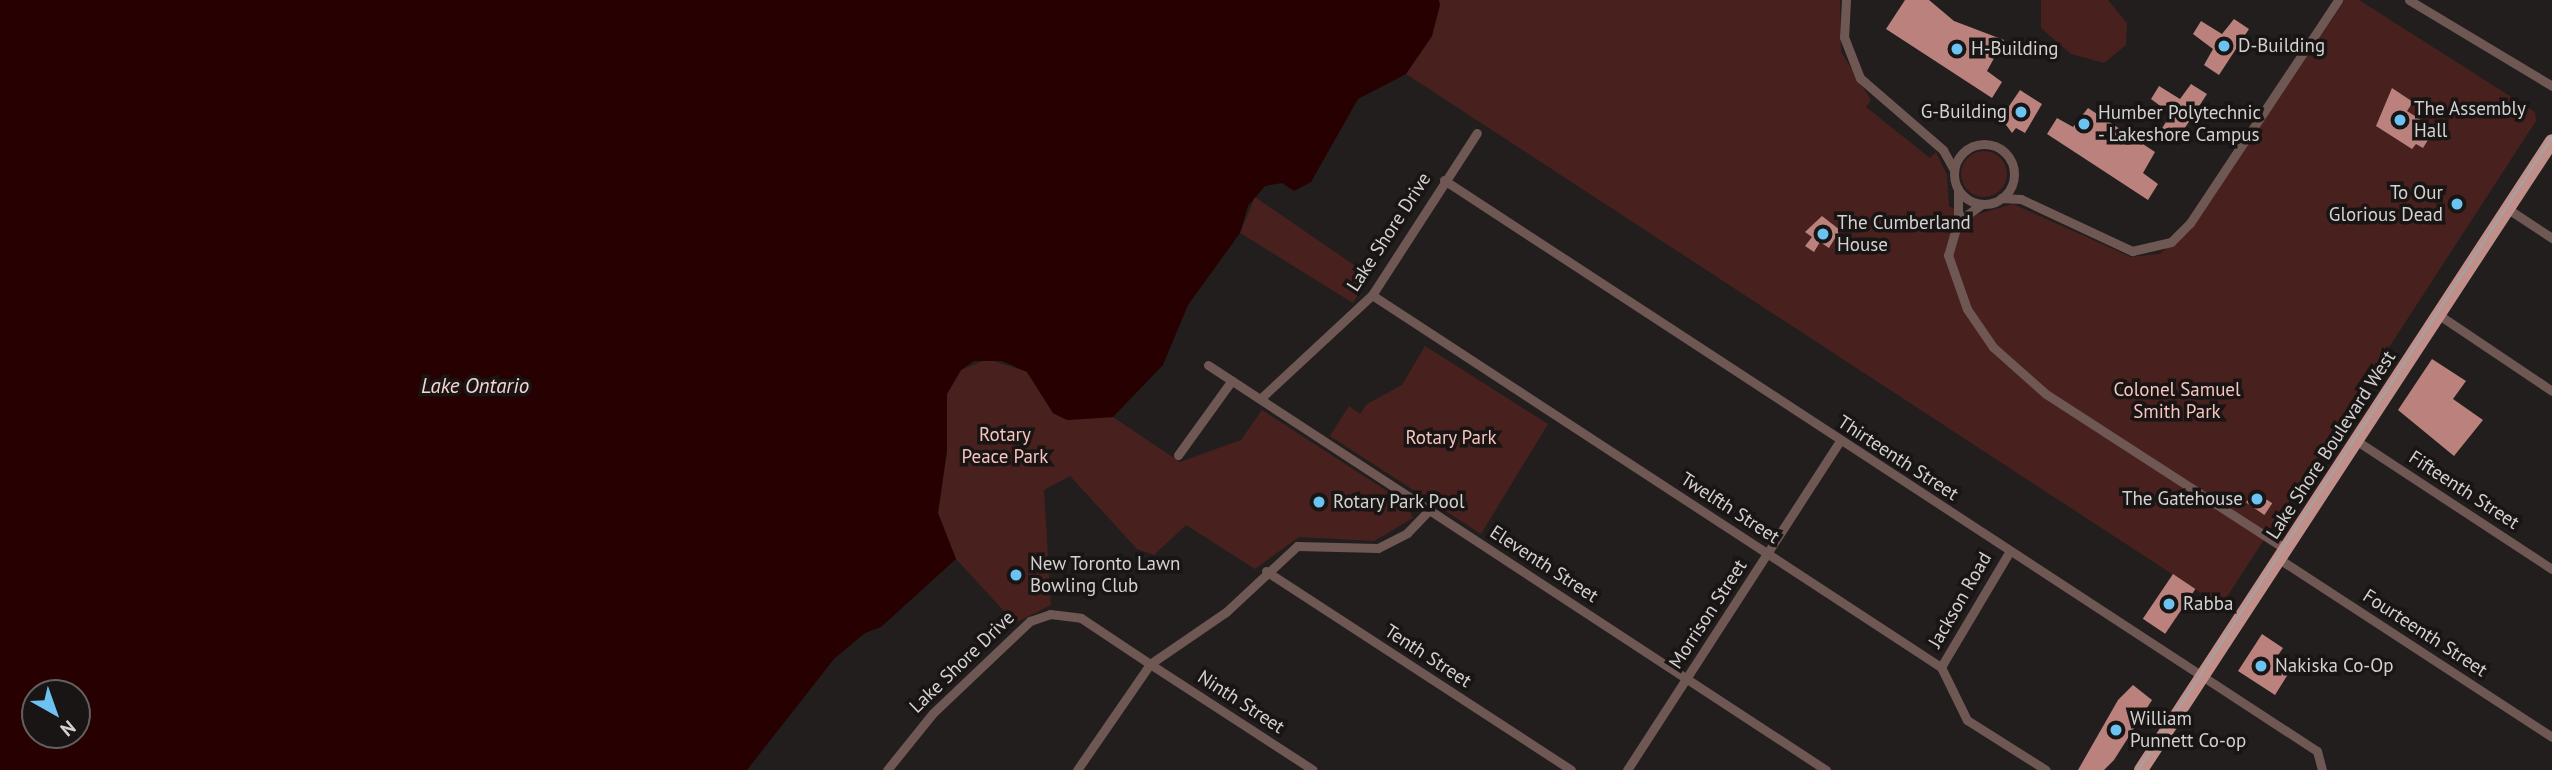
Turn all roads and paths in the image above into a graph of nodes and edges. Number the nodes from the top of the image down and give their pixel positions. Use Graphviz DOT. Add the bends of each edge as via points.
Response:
graph roads {
  1 [pos="1846,0"];
  2 [pos="2339,0"];
  3 [pos="2409,0"];
  4 [pos="2552,86"];
  5 [pos="1477,133"];
  6 [pos="2552,141"];
  7 [pos="1943,150"];
  8 [pos="1962,152"];
  9 [pos="1954,170"];
  10 [pos="1444,180"];
  11 [pos="2013,183"];
  12 [pos="1958,189"];
  13 [pos="2001,198"];
  14 [pos="2021,199"];
  15 [pos="1982,204"];
  16 [pos="2508,209"];
  17 [pos="1958,221"];
  18 [pos="2552,238"];
  19 [pos="1372,295"];
  20 [pos="2439,316"];
  21 [pos="1208,365"];
  22 [pos="1231,380"];
  23 [pos="2552,391"];
  24 [pos="1260,399"];
  25 [pos="1840,441"];
  26 [pos="2357,441"];
  27 [pos="1178,455"];
  28 [pos="1429,510"];
  29 [pos="2010,551"];
  30 [pos="1768,554"];
  31 [pos="2282,554"];
  32 [pos="2552,569"];
  33 [pos="1266,571"];
  34 [pos="1150,664"];
  35 [pos="1941,667"];
  36 [pos="2203,675"];
  37 [pos="1687,679"];
  38 [pos="2552,737"];
  39 [pos="887,770"];
  40 [pos="1077,770"];
  41 [pos="1313,770"];
  42 [pos="1570,770"];
  43 [pos="1627,770"];
  44 [pos="1826,770"];
  45 [pos="2046,770"];
  46 [pos="2141,770"];
  47 [pos="2322,770"];
  1 -- 7 [label="street" via="1844,37 1860,78"];
  2 -- 14 [label="street" via="2190,223 2171,243 2132,251"];
  3 -- 4 [label="street"];
  5 -- 10 [label="street, Lake Shore Drive"];
  6 -- 16 [label="main road, Lake Shore Boulevard West"];
  7 -- 8 [label="street"];
  7 -- 9 [label="street"];
  8 -- 9 [label="street"];
  8 -- 11 [label="street" via="1980,144 2000,148 2012,163"];
  9 -- 12 [label="street"];
  10 -- 19 [label="street, Lake Shore Drive"];
  10 -- 25 [label="street, Thirteenth Street"];
  11 -- 13 [label="street"];
  11 -- 14 [label="street"];
  12 -- 15 [label="street"];
  12 -- 17 [label="street, Fourteenth Street"];
  13 -- 14 [label="street"];
  13 -- 15 [label="street"];
  15 -- 17 [label="street"];
  16 -- 18 [label="street"];
  16 -- 20 [label="main road, Lake Shore Boulevard West"];
  17 -- 31 [label="street, Fourteenth Street" via="1948,255 1958,289 2003,358 2046,394"];
  19 -- 24 [label="street, Lake Shore Drive"];
  19 -- 30 [label="street, Twelfth Street"];
  20 -- 23 [label="street"];
  20 -- 26 [label="main road, Lake Shore Boulevard West"];
  21 -- 22 [label="street, Eleventh Street"];
  22 -- 24 [label="street, Eleventh Street"];
  22 -- 27 [label="street"];
  24 -- 28 [label="street, Eleventh Street"];
  25 -- 29 [label="street, Thirteenth Street"];
  25 -- 30 [label="street, Morrison Street"];
  26 -- 31 [label="main road, Lake Shore Boulevard West"];
  26 -- 32 [label="street, Fifteenth Street"];
  28 -- 33 [label="street" via="1415,528 1386,545 1357,550 1305,544"];
  28 -- 37 [label="street, Eleventh Street"];
  29 -- 35 [label="street, Jackson Road"];
  29 -- 36 [label="street, Thirteenth Street"];
  30 -- 35 [label="street, Twelfth Street"];
  30 -- 37 [label="street, Morrison Street"];
  31 -- 36 [label="main road, Lake Shore Boulevard West"];
  31 -- 38 [label="street, Fourteenth Street"];
  33 -- 34 [label="street" via="1226,612"];
  33 -- 42 [label="street, Tenth Street"];
  34 -- 39 [label="street, Lake Shore Drive" via="1081,618 1050,614 1030,621 933,713"];
  34 -- 40 [label="street"];
  34 -- 41 [label="street, Ninth Street"];
  35 -- 45 [label="street" via="1967,720"];
  36 -- 46 [label="main road, Lake Shore Boulevard West"];
  36 -- 47 [label="street, Thirteenth Street" via="2317,751"];
  37 -- 43 [label="street, Morrison Street"];
  37 -- 44 [label="street, Eleventh Street"];
}
